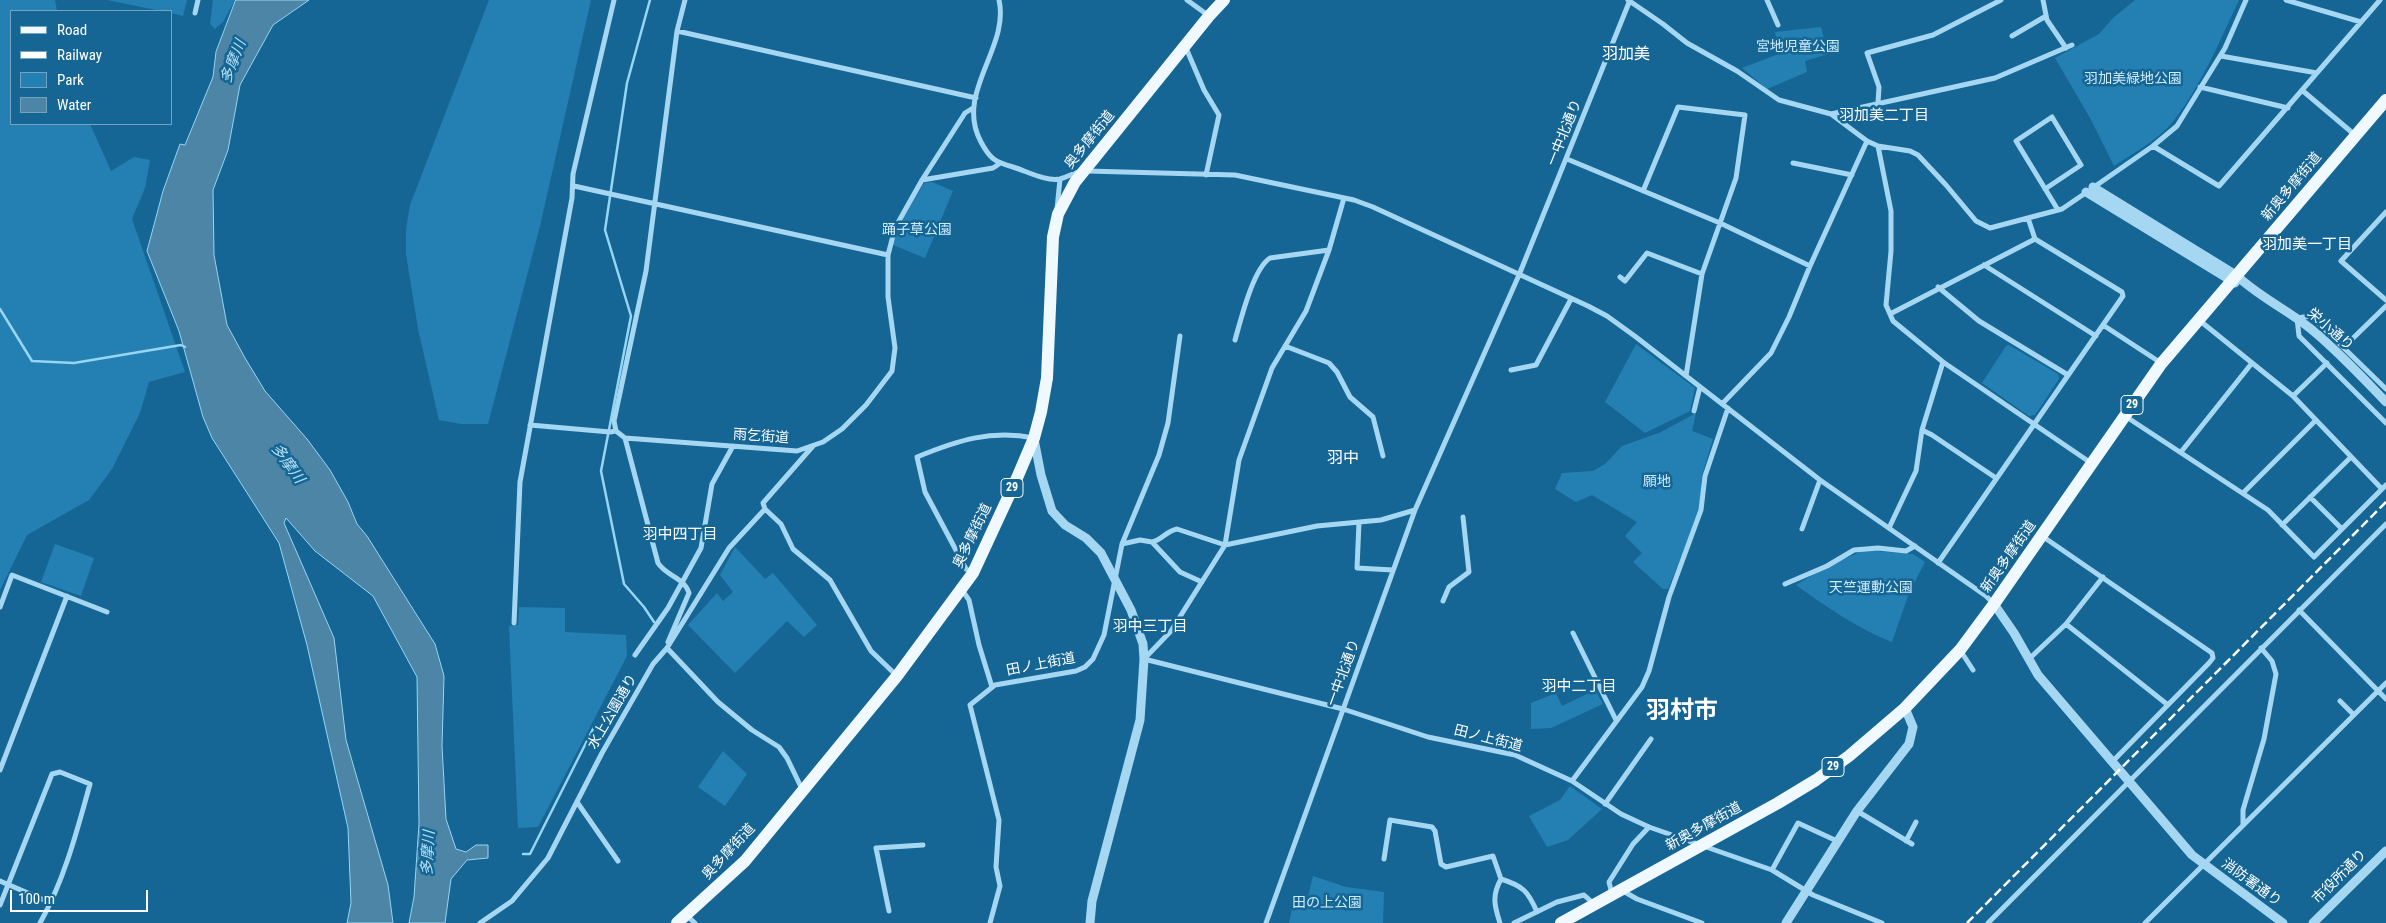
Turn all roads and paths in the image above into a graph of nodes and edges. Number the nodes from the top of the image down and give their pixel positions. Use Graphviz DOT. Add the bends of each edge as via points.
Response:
graph roads {
  1 [pos="198,0"];
  2 [pos="614,0"];
  3 [pos="685,0"];
  4 [pos="999,0"];
  5 [pos="1187,0"];
  6 [pos="1224,0"];
  7 [pos="1767,0"];
  8 [pos="2001,0"];
  9 [pos="2042,0"];
  10 [pos="2246,0"];
  11 [pos="2286,0"];
  12 [pos="2380,0"];
  13 [pos="1629,1"];
  14 [pos="2294,1"];
  15 [pos="195,12"];
  16 [pos="1208,16"];
  17 [pos="2046,16"];
  18 [pos="2361,22"];
  19 [pos="1778,25"];
  20 [pos="677,31"];
  21 [pos="2012,36"];
  22 [pos="2072,45"];
  23 [pos="1184,46"];
  24 [pos="2066,48"];
  25 [pos="2221,56"];
  26 [pos="2317,73"];
  27 [pos="2200,88"];
  28 [pos="2303,91"];
  29 [pos="976,98"];
  30 [pos="1878,103"];
  31 [pos="973,108"];
  32 [pos="2288,108"];
  33 [pos="2384,108"];
  34 [pos="1831,114"];
  35 [pos="2355,135"];
  36 [pos="1867,141"];
  37 [pos="1878,146"];
  38 [pos="2153,146"];
  39 [pos="1567,159"];
  40 [pos="1793,163"];
  41 [pos="999,164"];
  42 [pos="1084,171"];
  43 [pos="1206,175"];
  44 [pos="1852,175"];
  45 [pos="1060,179"];
  46 [pos="922,180"];
  47 [pos="574,186"];
  48 [pos="2045,189"];
  49 [pos="2089,190"];
  50 [pos="1643,191"];
  51 [pos="1344,198"];
  52 [pos="653,203"];
  53 [pos="2058,210"];
  54 [pos="2386,212"];
  55 [pos="1058,214"];
  56 [pos="2028,218"];
  57 [pos="1720,223"];
  58 [pos="2035,239"];
  59 [pos="1329,250"];
  60 [pos="888,255"];
  61 [pos="1984,265"];
  62 [pos="1810,266"];
  63 [pos="1702,274"];
  64 [pos="1519,275"];
  65 [pos="1620,277"];
  66 [pos="2234,278"];
  67 [pos="1938,287"];
  68 [pos="1571,299"];
  69 [pos="2386,300"];
  70 [pos="2386,306"];
  71 [pos="1890,314"];
  72 [pos="2297,318"];
  73 [pos="2199,320"];
  74 [pos="2103,325"];
  75 [pos="1180,336"];
  76 [pos="2096,336"];
  77 [pos="1235,340"];
  78 [pos="1286,346"];
  79 [pos="2345,346"];
  80 [pos="1943,362"];
  81 [pos="2252,363"];
  82 [pos="2327,363"];
  83 [pos="2161,364"];
  84 [pos="1511,370"];
  85 [pos="2068,375"];
  86 [pos="1686,376"];
  87 [pos="1700,387"];
  88 [pos="2386,389"];
  89 [pos="2292,396"];
  90 [pos="2386,402"];
  91 [pos="1722,404"];
  92 [pos="1728,408"];
  93 [pos="1694,411"];
  94 [pos="2124,415"];
  95 [pos="2316,420"];
  96 [pos="2386,423"];
  97 [pos="2033,424"];
  98 [pos="530,425"];
  99 [pos="1922,430"];
  100 [pos="610,432"];
  101 [pos="625,438"];
  102 [pos="1034,438"];
  103 [pos="732,446"];
  104 [pos="813,446"];
  105 [pos="2181,452"];
  106 [pos="1383,456"];
  107 [pos="2351,456"];
  108 [pos="2092,464"];
  109 [pos="1996,478"];
  110 [pos="1820,480"];
  111 [pos="2384,487"];
  112 [pos="2244,493"];
  113 [pos="2310,497"];
  114 [pos="765,509"];
  115 [pos="1415,510"];
  116 [pos="1463,517"];
  117 [pos="1359,523"];
  118 [pos="2386,524"];
  119 [pos="2282,525"];
  120 [pos="1889,528"];
  121 [pos="1802,529"];
  122 [pos="2342,529"];
  123 [pos="2042,535"];
  124 [pos="1152,542"];
  125 [pos="1122,544"];
  126 [pos="1225,546"];
  127 [pos="1915,546"];
  128 [pos="1938,562"];
  129 [pos="1393,570"];
  130 [pos="973,573"];
  131 [pos="1115,575"];
  132 [pos="2103,577"];
  133 [pos="683,582"];
  134 [pos="1202,582"];
  135 [pos="1785,584"];
  136 [pos="962,590"];
  137 [pos="67,596"];
  138 [pos="1443,601"];
  139 [pos="1994,604"];
  140 [pos="0,607"];
  141 [pos="2299,610"];
  142 [pos="107,612"];
  143 [pos="514,623"];
  144 [pos="2066,624"];
  145 [pos="1573,634"];
  146 [pos="667,648"];
  147 [pos="2261,648"];
  148 [pos="1960,650"];
  149 [pos="635,655"];
  150 [pos="1144,659"];
  151 [pos="2029,659"];
  152 [pos="1973,670"];
  153 [pos="897,676"];
  154 [pos="2386,683"];
  155 [pos="992,686"];
  156 [pos="2378,691"];
  157 [pos="2386,699"];
  158 [pos="2340,701"];
  159 [pos="2168,705"];
  160 [pos="1906,708"];
  161 [pos="1343,709"];
  162 [pos="2354,714"];
  163 [pos="1616,720"];
  164 [pos="1651,739"];
  165 [pos="3,756"];
  166 [pos="2112,762"];
  167 [pos="0,770"];
  168 [pos="1572,782"];
  169 [pos="2129,782"];
  170 [pos="802,790"];
  171 [pos="577,802"];
  172 [pos="1605,804"];
  173 [pos="1857,811"];
  174 [pos="1916,822"];
  175 [pos="2243,825"];
  176 [pos="1649,827"];
  177 [pos="1837,841"];
  178 [pos="1906,841"];
  179 [pos="1912,844"];
  180 [pos="922,845"];
  181 [pos="1702,846"];
  182 [pos="2386,851"];
  183 [pos="1384,859"];
  184 [pos="618,862"];
  185 [pos="2203,865"];
  186 [pos="1772,870"];
  187 [pos="1502,879"];
  188 [pos="0,881"];
  189 [pos="8,885"];
  190 [pos="1806,890"];
  191 [pos="1616,892"];
  192 [pos="51,903"];
  193 [pos="1594,904"];
  194 [pos="0,905"];
  195 [pos="889,911"];
  196 [pos="1537,912"];
  197 [pos="686,920"];
  198 [pos="40,923"];
  199 [pos="480,923"];
  200 [pos="990,923"];
  201 [pos="1090,923"];
  202 [pos="1266,923"];
  203 [pos="1500,923"];
  204 [pos="1514,923"];
  205 [pos="1561,923"];
  206 [pos="1702,923"];
  207 [pos="1786,923"];
  208 [pos="1882,923"];
  209 [pos="1988,923"];
  210 [pos="2145,923"];
  211 [pos="2283,923"];
  212 [pos="2313,923"];
  1 -- 15 [label="street"];
  2 -- 47 [label="street" via="573,174"];
  3 -- 20 [label="street"];
  4 -- 29 [label="street" via="1002,18"];
  5 -- 16 [label="street"];
  6 -- 16 [label="main road, 奥多摩街道 / 29"];
  7 -- 19 [label="street"];
  8 -- 30 [label="street" via="1933,35 1867,53 1879,87"];
  9 -- 17 [label="street"];
  10 -- 25 [label="street"];
  11 -- 14 [label="street"];
  12 -- 18 [label="street"];
  13 -- 34 [label="street" via="1687,43 1738,71 1779,100"];
  13 -- 39 [label="street, 一中北通り"];
  14 -- 18 [label="street"];
  16 -- 23 [label="main road, 奥多摩街道 / 29"];
  17 -- 21 [label="street"];
  17 -- 24 [label="street"];
  18 -- 26 [label="street"];
  20 -- 29 [label="street"];
  20 -- 52 [label="street"];
  22 -- 24 [label="street"];
  23 -- 42 [label="main road, 奥多摩街道 / 29"];
  23 -- 43 [label="street" via="1219,115"];
  24 -- 30 [label="street" via="1995,78"];
  25 -- 26 [label="street"];
  25 -- 27 [label="street"];
  26 -- 28 [label="street"];
  27 -- 32 [label="street"];
  27 -- 38 [label="street" via="2177,126"];
  28 -- 32 [label="street"];
  28 -- 35 [label="street"];
  29 -- 31 [label="street"];
  30 -- 34 [label="street"];
  31 -- 41 [label="street" via="979,138"];
  31 -- 46 [label="street" via="965,113"];
  32 -- 38 [label="street" via="2219,186"];
  33 -- 35 [label="main road, 新奥多摩街道 / 29"];
  34 -- 36 [label="street"];
  35 -- 66 [label="main road, 新奥多摩街道 / 29"];
  36 -- 37 [label="street"];
  36 -- 44 [label="street"];
  37 -- 56 [label="street" via="1918,156 1976,221 1990,228"];
  37 -- 71 [label="street" via="1891,211 1886,305"];
  38 -- 49 [label="street"];
  39 -- 50 [label="street"];
  39 -- 64 [label="street, 一中北通り"];
  40 -- 44 [label="street"];
  41 -- 45 [label="street"];
  41 -- 46 [label="street" via="993,168"];
  42 -- 43 [label="street"];
  42 -- 45 [label="street"];
  42 -- 55 [label="main road, 奥多摩街道 / 29" via="1067,194"];
  43 -- 51 [label="street" via="1252,178"];
  44 -- 62 [label="street"];
  45 -- 55 [label="street"];
  46 -- 60 [label="street" via="895,228"];
  47 -- 52 [label="street"];
  47 -- 98 [label="street"];
  48 -- 48 [label="street" via="2016,141 2052,117 2080,165"];
  48 -- 53 [label="street"];
  49 -- 53 [label="street"];
  49 -- 66 [label="street, 栄小通り"];
  50 -- 57 [label="street"];
  50 -- 57 [label="street" via="1678,107 1745,115 1736,178"];
  51 -- 59 [label="street"];
  51 -- 64 [label="street" via="1373,207"];
  52 -- 60 [label="street"];
  52 -- 100 [label="street" via="646,271"];
  53 -- 56 [label="street"];
  54 -- 69 [label="street" via="2341,261"];
  55 -- 102 [label="main road, 奥多摩街道 / 29" via="1053,237 1047,378"];
  56 -- 58 [label="street"];
  57 -- 62 [label="street"];
  57 -- 63 [label="street"];
  58 -- 61 [label="street"];
  58 -- 74 [label="street" via="2122,292 2123,296"];
  59 -- 77 [label="street" via="1270,258 1263,262"];
  59 -- 78 [label="street" via="1306,311"];
  60 -- 104 [label="street" via="888,297 895,348 892,372 850,422"];
  61 -- 67 [label="street"];
  61 -- 76 [label="street"];
  62 -- 91 [label="street" via="1790,317 1771,353"];
  63 -- 65 [label="street" via="1647,253 1625,281"];
  63 -- 86 [label="street"];
  64 -- 68 [label="street"];
  64 -- 115 [label="street, 一中北通り"];
  66 -- 72 [label="street, 栄小通り"];
  66 -- 73 [label="main road, 新奥多摩街道 / 29"];
  67 -- 71 [label="street"];
  67 -- 85 [label="street" via="1979,321"];
  68 -- 84 [label="street" via="1536,365"];
  68 -- 86 [label="street" via="1607,316"];
  70 -- 79 [label="street"];
  71 -- 80 [label="street" via="1893,321"];
  72 -- 79 [label="street" via="2311,316"];
  72 -- 82 [label="street" via="2299,336"];
  72 -- 90 [label="street, 栄小通り"];
  73 -- 81 [label="street"];
  73 -- 83 [label="main road, 新奥多摩街道 / 29"];
  74 -- 76 [label="street"];
  74 -- 83 [label="street"];
  75 -- 125 [label="street, 田ノ上街道" via="1168,423 1159,455"];
  76 -- 85 [label="street"];
  78 -- 106 [label="street" via="1329,363 1337,372 1350,397 1373,417"];
  78 -- 126 [label="street" via="1272,368 1239,460"];
  79 -- 88 [label="street"];
  80 -- 97 [label="street"];
  80 -- 99 [label="street"];
  81 -- 89 [label="street"];
  81 -- 105 [label="street"];
  82 -- 89 [label="street"];
  82 -- 96 [label="street"];
  83 -- 94 [label="main road, 新奥多摩街道 / 29"];
  85 -- 97 [label="street"];
  86 -- 87 [label="street"];
  87 -- 91 [label="street"];
  87 -- 93 [label="street"];
  89 -- 95 [label="street"];
  91 -- 92 [label="street"];
  92 -- 110 [label="street"];
  92 -- 163 [label="street" via="1705,476 1701,510 1669,597 1649,671 1642,687"];
  94 -- 105 [label="street"];
  94 -- 108 [label="main road, 新奥多摩街道 / 29"];
  95 -- 107 [label="street"];
  95 -- 112 [label="street"];
  97 -- 108 [label="street"];
  97 -- 109 [label="street"];
  98 -- 100 [label="street"];
  98 -- 143 [label="street" via="520,482"];
  99 -- 109 [label="street"];
  99 -- 120 [label="street" via="1916,471"];
  100 -- 101 [label="street"];
  101 -- 103 [label="street, 雨乞街道"];
  101 -- 133 [label="street" via="658,563"];
  102 -- 130 [label="main road, 奥多摩街道 / 29"];
  102 -- 130 [label="street" via="987,435 917,458 925,492 966,569"];
  102 -- 131 [label="street" via="1052,511 1065,525 1093,544"];
  103 -- 104 [label="street, 雨乞街道" via="797,451"];
  103 -- 133 [label="street" via="712,484 701,548"];
  104 -- 114 [label="street, 雨乞街道" via="763,504"];
  105 -- 112 [label="street"];
  107 -- 111 [label="street"];
  107 -- 113 [label="street"];
  108 -- 123 [label="main road, 新奥多摩街道 / 29"];
  109 -- 128 [label="street"];
  110 -- 120 [label="street"];
  110 -- 121 [label="street"];
  111 -- 122 [label="street"];
  112 -- 119 [label="street"];
  113 -- 119 [label="street"];
  113 -- 122 [label="street"];
  114 -- 146 [label="street, 水上公園通り" via="730,548"];
  114 -- 153 [label="street" via="780,524 793,549 830,580 871,651"];
  115 -- 117 [label="street"];
  115 -- 129 [label="street, 一中北通り"];
  116 -- 138 [label="street" via="1469,572 1449,588"];
  117 -- 126 [label="street" via="1318,526"];
  117 -- 129 [label="street" via="1357,568"];
  118 -- 141 [label="street"];
  119 -- 122 [label="street" via="2314,557"];
  120 -- 127 [label="street"];
  123 -- 132 [label="street"];
  123 -- 139 [label="main road, 新奥多摩街道 / 29"];
  124 -- 125 [label="street" via="1140,540"];
  124 -- 126 [label="street" via="1176,529"];
  124 -- 134 [label="street" via="1180,572"];
  125 -- 131 [label="street, 田ノ上街道"];
  126 -- 134 [label="street"];
  127 -- 128 [label="street"];
  127 -- 135 [label="street" via="1906,551 1854,550"];
  128 -- 139 [label="street"];
  129 -- 161 [label="street, 一中北通り"];
  130 -- 136 [label="main road, 奥多摩街道 / 29"];
  131 -- 150 [label="street" via="1139,630"];
  131 -- 155 [label="street, 田ノ上街道" via="1104,635 1089,664 1066,674"];
  132 -- 144 [label="street"];
  132 -- 159 [label="street" via="2212,653 2209,663"];
  133 -- 146 [label="street" via="689,596"];
  133 -- 149 [label="street"];
  134 -- 150 [label="street" via="1171,631"];
  136 -- 153 [label="main road, 奥多摩街道 / 29"];
  136 -- 155 [label="street" via="969,600 978,645"];
  137 -- 140 [label="street" via="12,575"];
  137 -- 142 [label="street"];
  137 -- 165 [label="street"];
  139 -- 148 [label="main road, 新奥多摩街道 / 29"];
  139 -- 151 [label="street, 消防署通り"];
  141 -- 147 [label="street"];
  141 -- 156 [label="street"];
  144 -- 151 [label="street"];
  144 -- 159 [label="street"];
  145 -- 163 [label="street"];
  146 -- 170 [label="street" via="718,702 779,747"];
  146 -- 171 [label="street, 水上公園通り" via="653,664"];
  147 -- 169 [label="street"];
  147 -- 175 [label="street" via="2272,660 2276,674 2264,739 2243,810"];
  148 -- 152 [label="street"];
  148 -- 160 [label="main road, 新奥多摩街道 / 29"];
  150 -- 161 [label="street, 田ノ上街道"];
  150 -- 201 [label="street" via="1140,720 1092,901"];
  151 -- 166 [label="street, 消防署通り" via="2043,681"];
  153 -- 170 [label="main road, 奥多摩街道 / 29"];
  154 -- 156 [label="street"];
  155 -- 200 [label="street, 田ノ上街道" via="970,705 999,820 996,867 1000,886"];
  156 -- 157 [label="street"];
  156 -- 162 [label="street"];
  158 -- 162 [label="street"];
  159 -- 166 [label="street"];
  160 -- 173 [label="street" via="1913,727 1909,744"];
  160 -- 181 [label="main road, 新奥多摩街道 / 29" via="1816,780"];
  161 -- 168 [label="street, 田ノ上街道" via="1428,737 1515,755"];
  161 -- 202 [label="street, 一中北通り"];
  162 -- 175 [label="street"];
  163 -- 168 [label="street"];
  164 -- 172 [label="street"];
  165 -- 167 [label="street"];
  166 -- 169 [label="street, 消防署通り"];
  168 -- 172 [label="street, 田ノ上街道"];
  169 -- 185 [label="street, 消防署通り"];
  169 -- 209 [label="street"];
  170 -- 197 [label="main road, 奥多摩街道 / 29" via="738,868"];
  171 -- 184 [label="street"];
  171 -- 199 [label="street, 水上公園通り" via="560,837 536,874 512,901"];
  172 -- 176 [label="street, 田ノ上街道"];
  173 -- 177 [label="street"];
  173 -- 178 [label="street"];
  174 -- 178 [label="street"];
  175 -- 185 [label="street"];
  176 -- 181 [label="street, 田ノ上街道"];
  176 -- 191 [label="street" via="1633,844 1609,882"];
  177 -- 186 [label="street" via="1798,824"];
  177 -- 190 [label="street"];
  178 -- 179 [label="street"];
  180 -- 195 [label="street" via="876,848"];
  181 -- 186 [label="street, 田ノ上街道"];
  181 -- 191 [label="main road, 新奥多摩街道 / 29"];
  182 -- 212 [label="street, 市役所通り"];
  183 -- 187 [label="street" via="1390,820 1432,827 1441,864 1446,867 1493,856"];
  185 -- 210 [label="street"];
  185 -- 211 [label="street, 消防署通り"];
  186 -- 190 [label="street, 田ノ上街道"];
  187 -- 196 [label="street" via="1525,890"];
  187 -- 203 [label="street" via="1494,892 1494,906"];
  188 -- 189 [label="street"];
  189 -- 192 [label="street"];
  189 -- 192 [label="street" via="52,774 60,772 90,784"];
  189 -- 194 [label="street"];
  190 -- 207 [label="street"];
  190 -- 208 [label="street, 田ノ上街道"];
  191 -- 193 [label="main road, 新奥多摩街道 / 29"];
  191 -- 206 [label="street"];
  192 -- 198 [label="street"];
  193 -- 196 [label="street" via="1584,896 1557,902"];
  193 -- 205 [label="main road, 新奥多摩街道 / 29"];
  196 -- 204 [label="street"];
}
